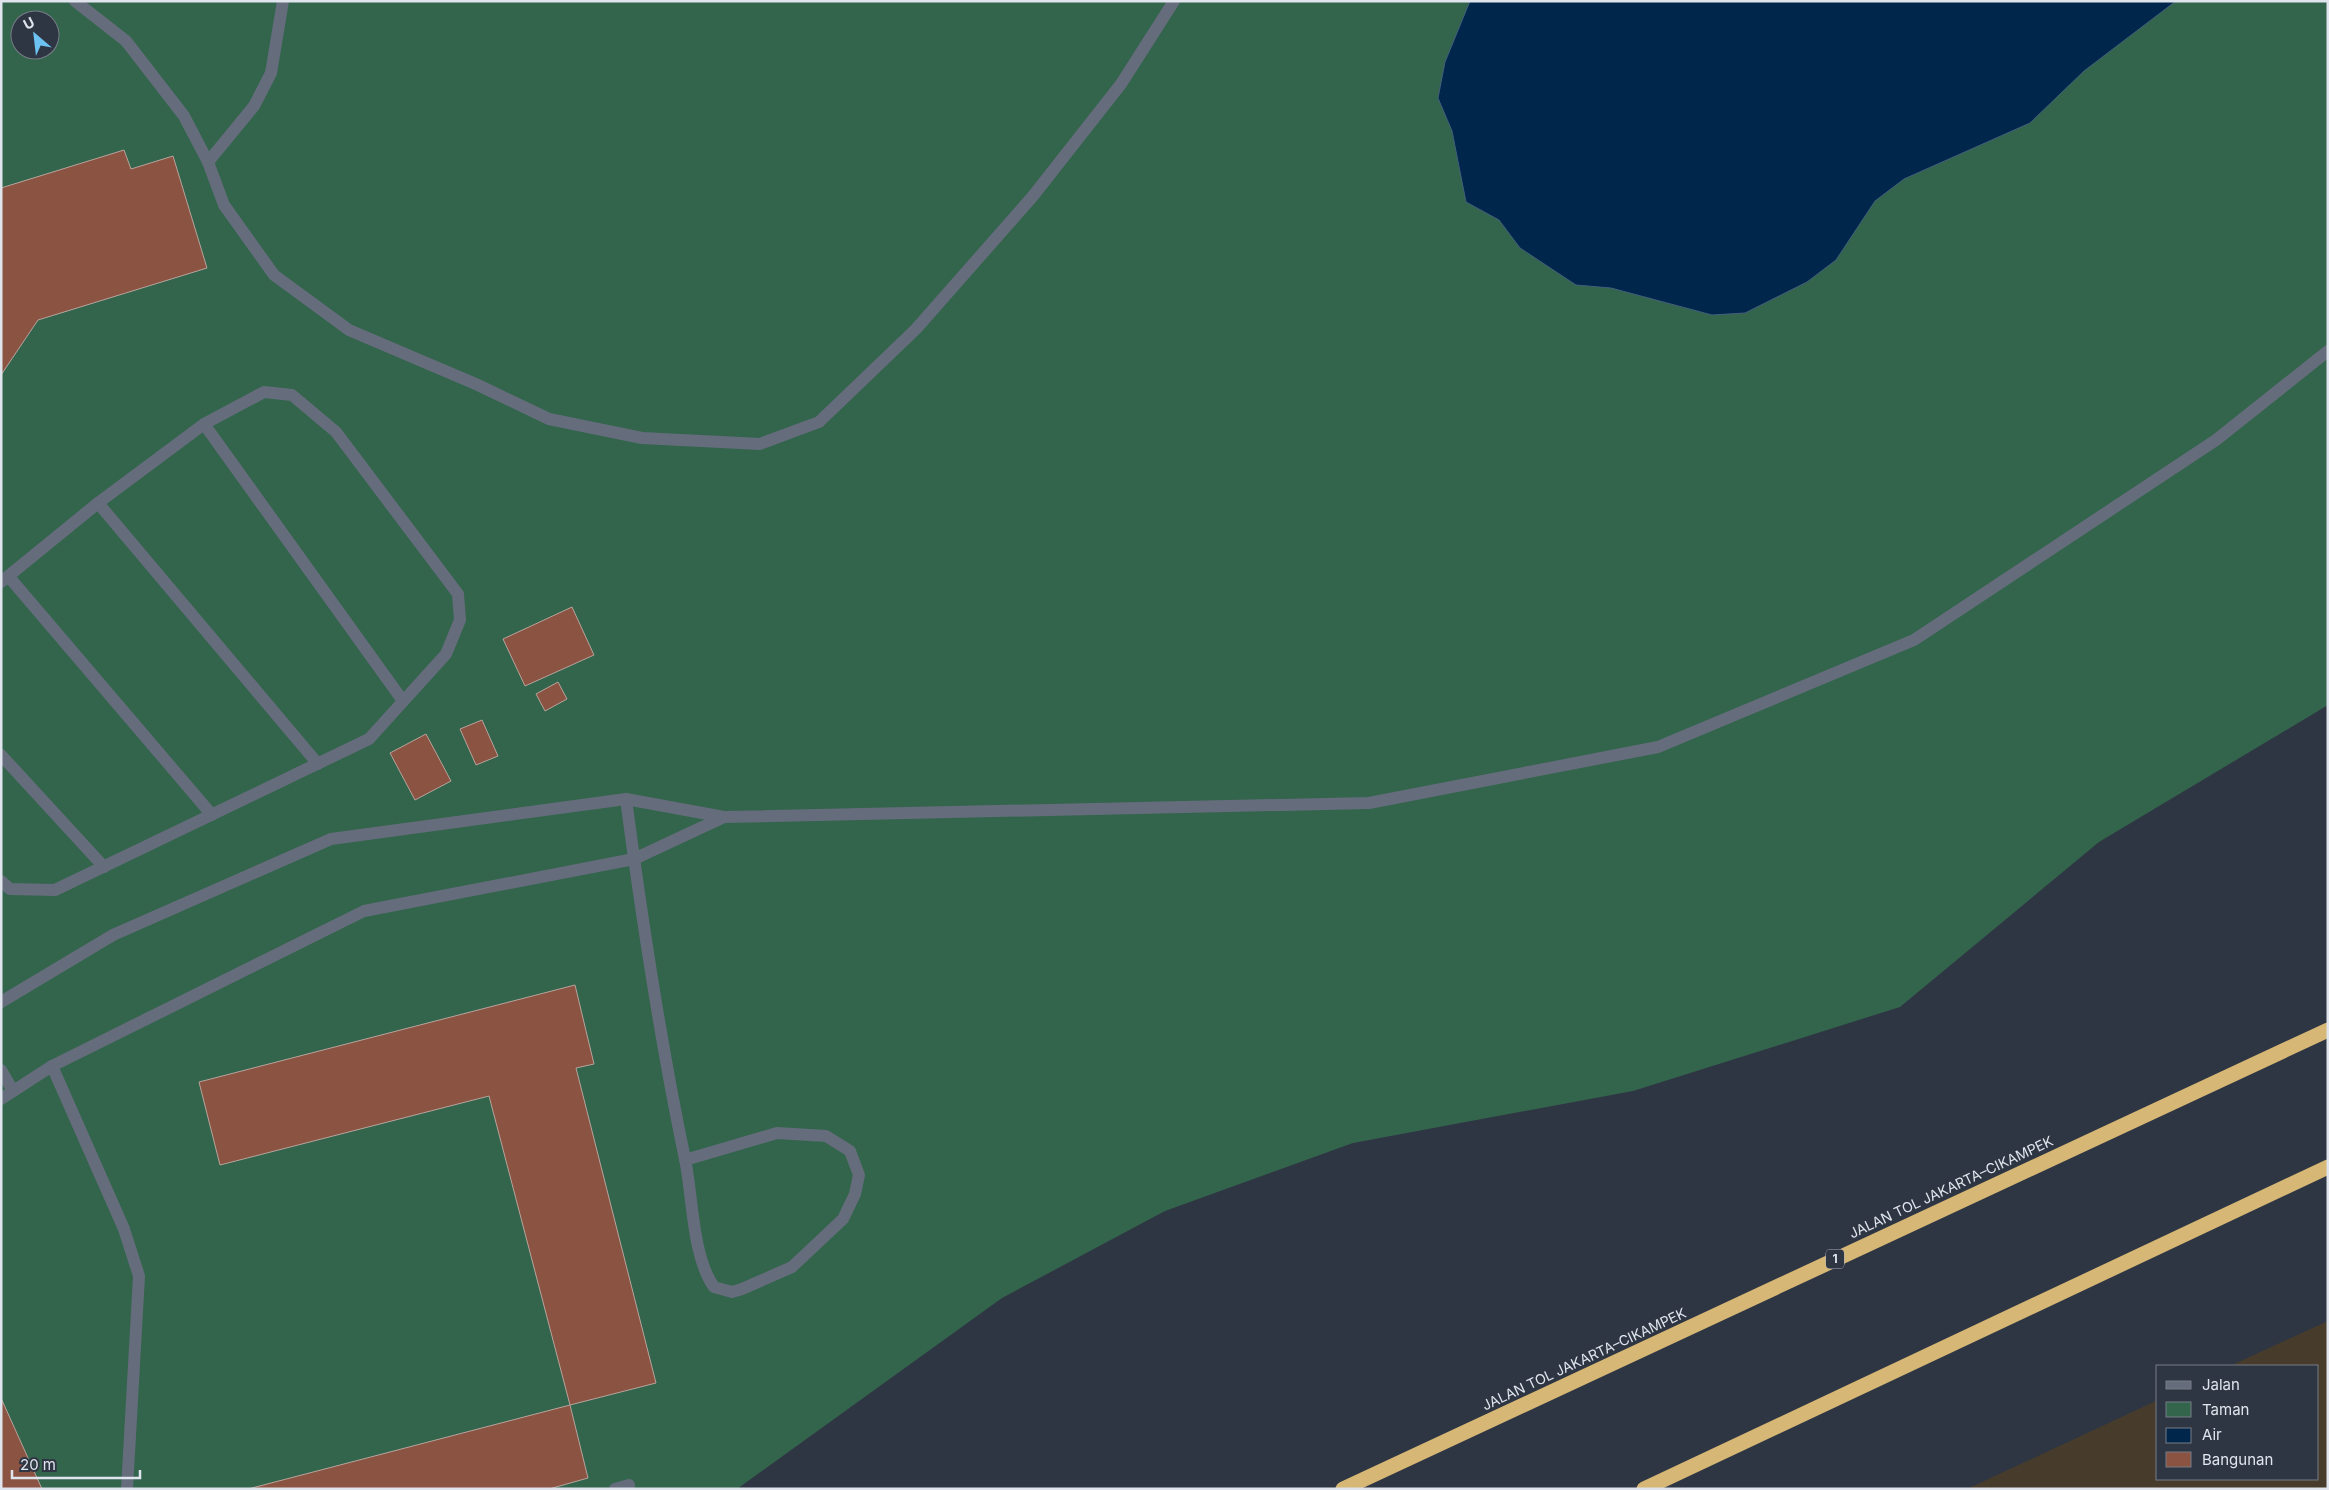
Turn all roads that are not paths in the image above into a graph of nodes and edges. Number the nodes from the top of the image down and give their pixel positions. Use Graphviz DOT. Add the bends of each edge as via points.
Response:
graph roads {
  1 [pos="75,1"];
  2 [pos="283,1"];
  3 [pos="1174,1"];
  4 [pos="208,162"];
  5 [pos="2328,351"];
  6 [pos="204,424"];
  7 [pos="98,503"];
  8 [pos="5,579"];
  9 [pos="403,701"];
  10 [pos="1,755"];
  11 [pos="318,764"];
  12 [pos="626,799"];
  13 [pos="212,815"];
  14 [pos="724,817"];
  15 [pos="634,859"];
  16 [pos="104,866"];
  17 [pos="1,881"];
  18 [pos="1,1002"];
  19 [pos="2328,1030"];
  20 [pos="52,1066"];
  21 [pos="1,1070"];
  22 [pos="13,1091"];
  23 [pos="1,1099"];
  24 [pos="685,1160"];
  25 [pos="2328,1168"];
  26 [pos="629,1485"];
  27 [pos="127,1489"];
  28 [pos="615,1489"];
  29 [pos="1343,1489"];
  30 [pos="1644,1489"];
  1 -- 4 [label="lane" via="126,41 184,116"];
  2 -- 4 [label="lane" via="271,74 254,106"];
  3 -- 4 [label="lane" via="1121,84 1039,189 916,329 819,422 760,444 642,438 550,419 350,330 274,275 224,204"];
  5 -- 14 [label="lane" via="2216,440 1914,640 1658,748 1369,803"];
  6 -- 7 [label="lane"];
  6 -- 9 [label="lane"];
  6 -- 9 [label="lane" via="264,392 292,395 336,432 458,594 460,620 446,654"];
  7 -- 8 [label="lane"];
  7 -- 11 [label="lane"];
  8 -- 13 [label="lane"];
  9 -- 11 [label="lane" via="369,740"];
  10 -- 16 [label="lane"];
  11 -- 13 [label="lane"];
  12 -- 14 [label="lane"];
  12 -- 15 [label="lane"];
  12 -- 18 [label="lane" via="331,839 112,935"];
  13 -- 16 [label="lane"];
  14 -- 15 [label="lane"];
  15 -- 20 [label="lane" via="364,911"];
  15 -- 24 [label="lane" via="658,1018"];
  16 -- 17 [label="lane" via="55,890 10,889"];
  19 -- 29 [label="highway, JALAN TOL JAKARTA–CIKAMPEK / 1"];
  20 -- 22 [label="lane"];
  20 -- 27 [label="lane" via="124,1229 139,1276"];
  21 -- 22 [label="lane"];
  22 -- 23 [label="lane"];
  24 -- 24 [label="lane" via="777,1134 826,1136 850,1152 859,1174 855,1194 843,1219 792,1267 732,1292 714,1287 704,1273"];
  25 -- 30 [label="highway"];
  26 -- 28 [label="lane"];
}
